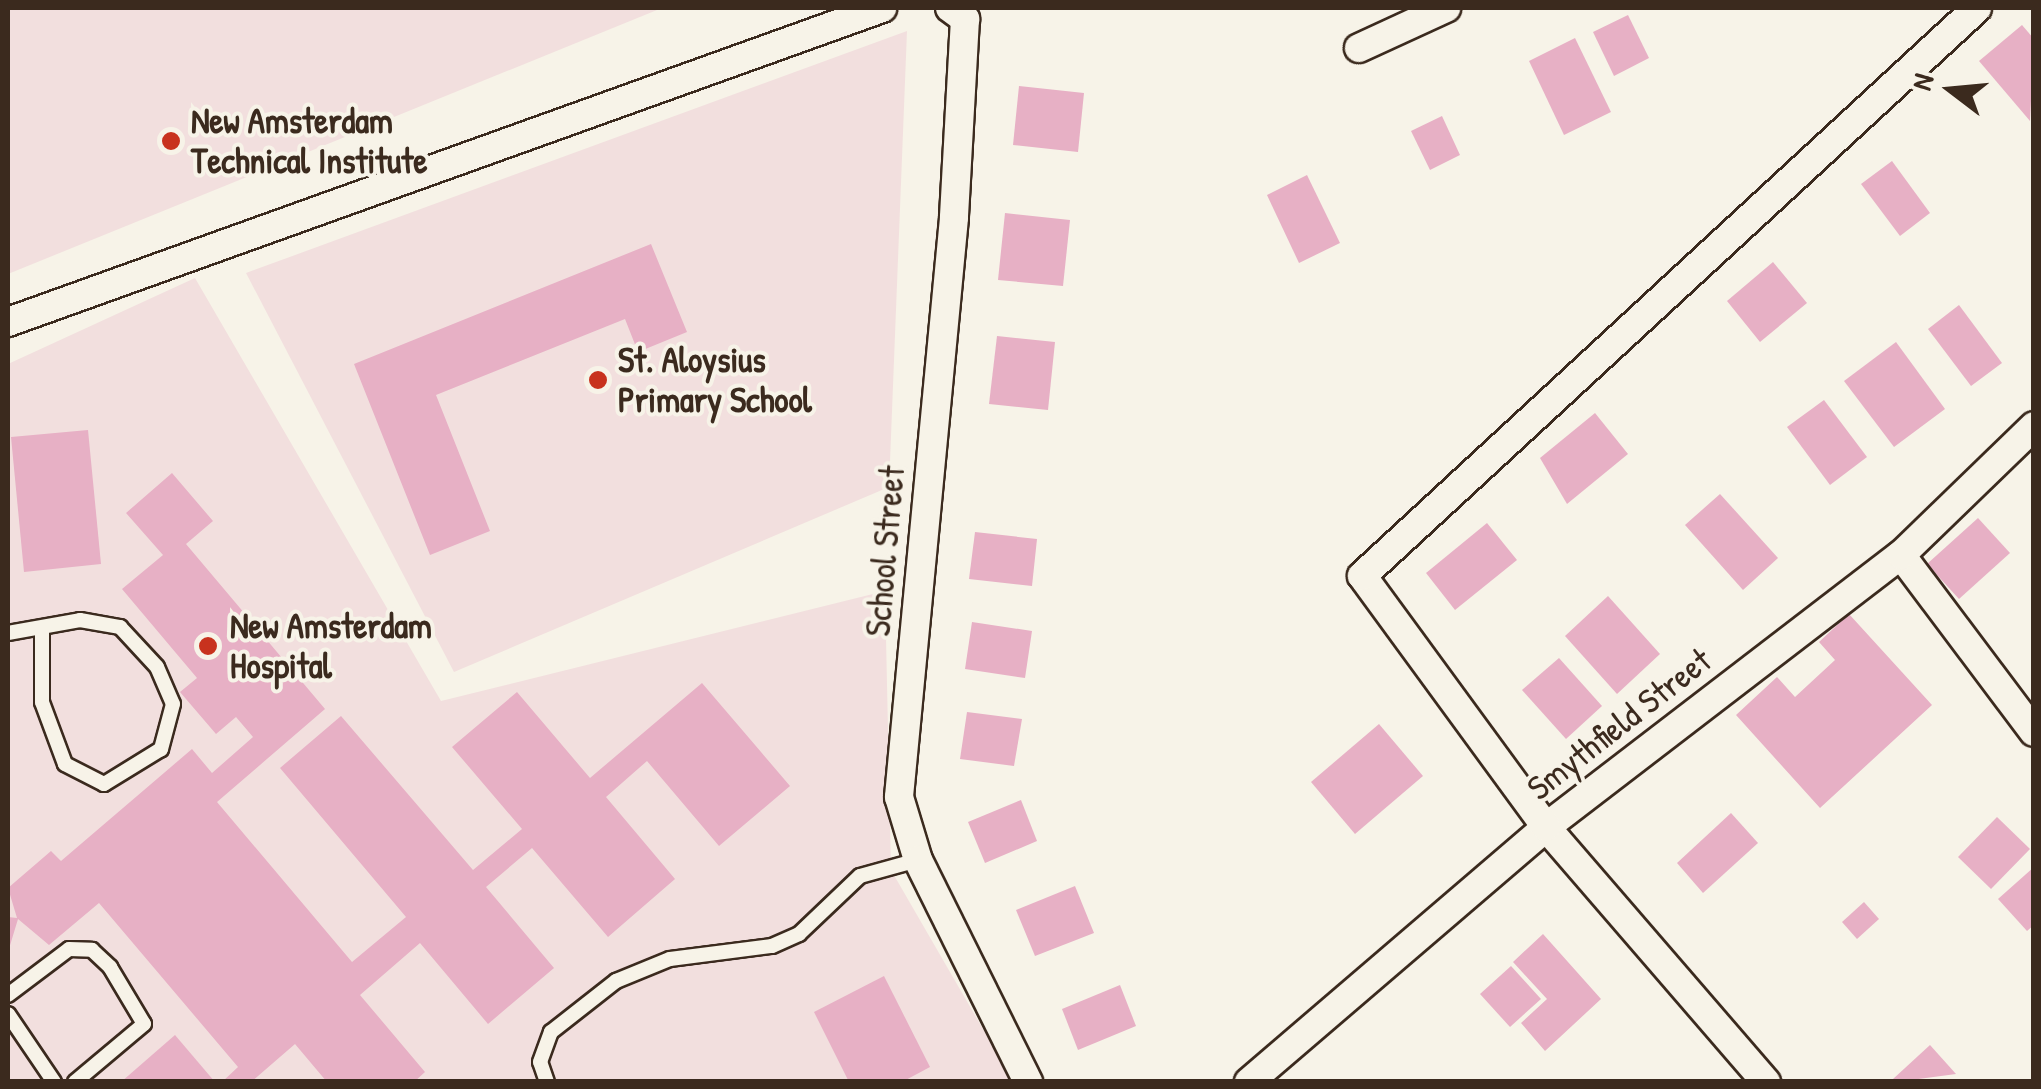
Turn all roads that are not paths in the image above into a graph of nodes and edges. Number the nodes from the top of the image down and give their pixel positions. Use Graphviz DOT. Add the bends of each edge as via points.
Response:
graph roads {
  1 [pos="882,8"];
  2 [pos="950,8"];
  3 [pos="1446,8"];
  4 [pos="1977,8"];
  5 [pos="1359,48"];
  6 [pos="8,322"];
  7 [pos="2034,426"];
  8 [pos="1901,555"];
  9 [pos="42,630"];
  10 [pos="8,633"];
  11 [pos="2034,732"];
  12 [pos="1546,827"];
  13 [pos="918,860"];
  14 [pos="8,995"];
  15 [pos="8,1014"];
  16 [pos="54,1082"];
  17 [pos="75,1082"];
  18 [pos="547,1082"];
  19 [pos="1028,1082"];
  20 [pos="1249,1082"];
  21 [pos="1766,1082"];
  1 -- 6 [label="street"];
  2 -- 13 [label="street, School Street" via="965,19 954,218 900,797"];
  3 -- 5 [label="street"];
  4 -- 12 [label="street" via="1362,576"];
  7 -- 8 [label="street, Smythfield Street"];
  8 -- 11 [label="street"];
  8 -- 12 [label="street, Smythfield Street"];
  9 -- 9 [label="lane" via="42,702 65,764 104,784 161,749 174,704 156,667 120,627 80,620"];
  9 -- 10 [label="lane"];
  12 -- 20 [label="street, Smythfield Street"];
  12 -- 21 [label="street"];
  13 -- 18 [label="lane" via="860,876 799,934 772,946 670,959 616,981 551,1032 540,1062"];
  13 -- 19 [label="street, School Street"];
  14 -- 17 [label="lane" via="69,949 92,950 110,966 144,1024"];
  15 -- 16 [label="lane"];
}
